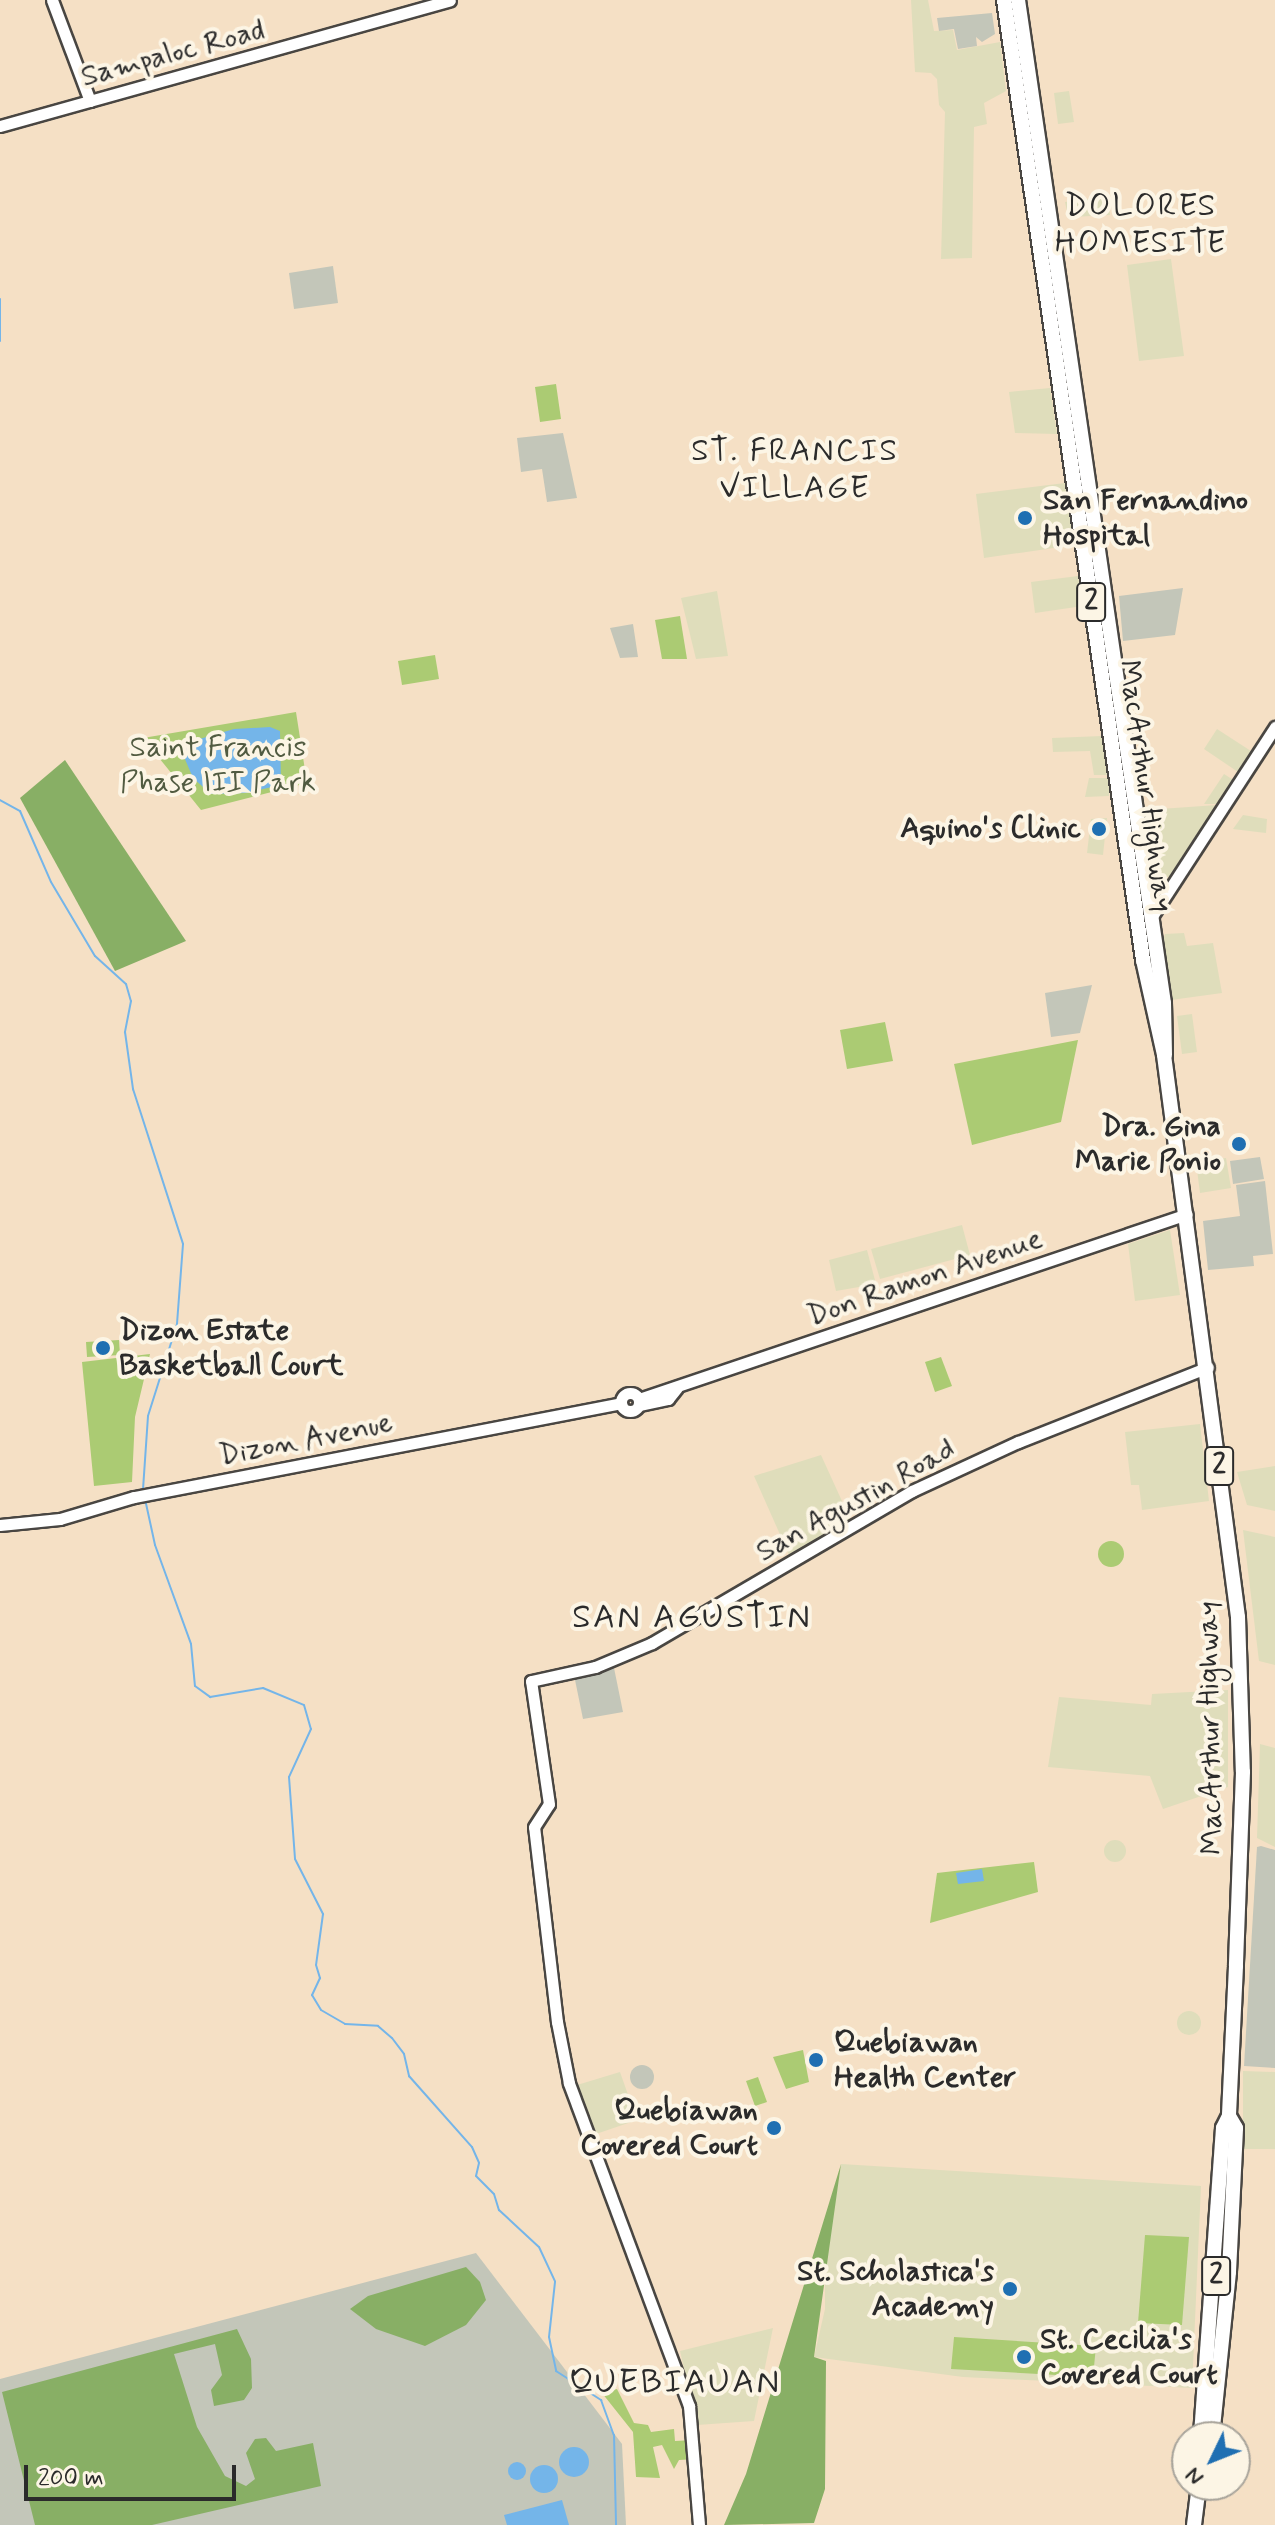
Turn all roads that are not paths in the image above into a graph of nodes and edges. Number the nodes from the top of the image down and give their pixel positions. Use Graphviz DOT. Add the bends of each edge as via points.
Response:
graph roads {
  1 [pos="52,0"];
  2 [pos="450,0"];
  3 [pos="1004,0"];
  4 [pos="1018,0"];
  5 [pos="90,101"];
  6 [pos="0,126"];
  7 [pos="1275,727"];
  8 [pos="1275,739"];
  9 [pos="1146,925"];
  10 [pos="1187,1214"];
  11 [pos="1208,1367"];
  12 [pos="639,1402"];
  13 [pos="0,1525"];
  14 [pos="1229,2116"];
  15 [pos="1202,2421"];
  16 [pos="1214,2421"];
  17 [pos="1197,2501"];
  18 [pos="699,2525"];
  19 [pos="1194,2525"];
  1 -- 5 [label="street"];
  2 -- 5 [label="street, Sampaloc Road"];
  3 -- 9 [label="highway, MacArthur Highway / 2"];
  4 -- 9 [label="highway, MacArthur Highway / 2"];
  5 -- 6 [label="street, Sampaloc Road"];
  7 -- 9 [label="street"];
  8 -- 9 [label="street"];
  9 -- 10 [label="highway, MacArthur Highway / 2" via="1166,1014 1164,1055"];
  10 -- 11 [label="highway, MacArthur Highway / 2"];
  10 -- 12 [label="street, Don Ramon Avenue" via="678,1388 668,1399"];
  11 -- 14 [label="highway, MacArthur Highway / 2" via="1243,1699"];
  11 -- 18 [label="street, San Agustin Road" via="1018,1442 912,1491 652,1643 595,1667 531,1681 549,1804 534,1827 569,2083 689,2406"];
  12 -- 13 [label="street, Dizon Avenue" via="628,1393 621,1403 134,1497 60,1519"];
  14 -- 15 [label="highway, MacArthur Highway / 2" via="1223,2128"];
  14 -- 16 [label="highway, MacArthur Highway / 2" via="1236,2128 1229,2272"];
  17 -- 19 [label="highway"];
}
